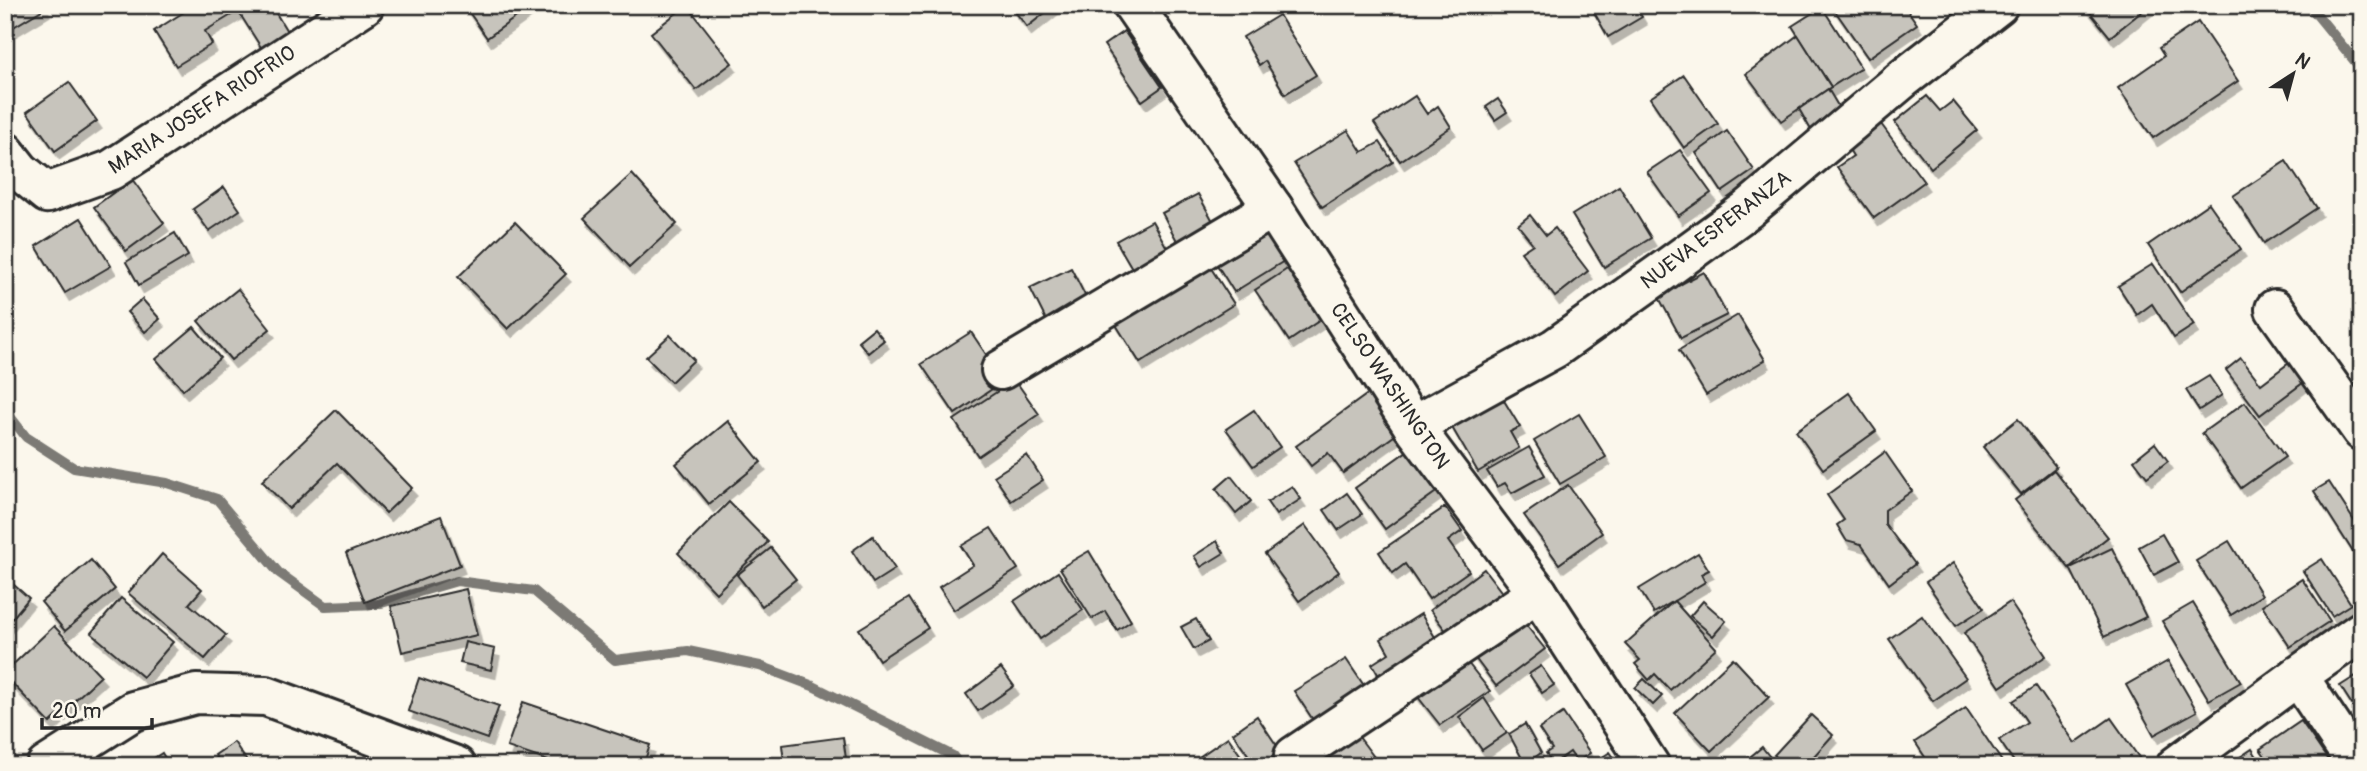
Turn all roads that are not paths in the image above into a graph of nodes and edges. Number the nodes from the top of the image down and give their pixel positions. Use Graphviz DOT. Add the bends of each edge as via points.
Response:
graph roads {
  1 [pos="365,5"];
  2 [pos="1133,5"];
  3 [pos="1998,5"];
  4 [pos="5,152"];
  5 [pos="1273,208"];
  6 [pos="2274,309"];
  7 [pos="1001,370"];
  8 [pos="1413,426"];
  9 [pos="2362,431"];
  10 [pos="1538,593"];
  11 [pos="2362,631"];
  12 [pos="2298,676"];
  13 [pos="1294,756"];
  14 [pos="46,766"];
  15 [pos="456,766"];
  16 [pos="1650,766"];
  17 [pos="2176,766"];
  18 [pos="2358,766"];
  1 -- 4 [label="street, MARIA JOSEFA RIOFRIO" via="111,170 47,192"];
  2 -- 5 [label="street, CELSO WASHINGTON"];
  3 -- 8 [label="street, NUEVA ESPERANZA" via="1747,210 1666,269 1555,348"];
  5 -- 7 [label="street"];
  5 -- 8 [label="street, CELSO WASHINGTON"];
  6 -- 9 [label="street"];
  8 -- 10 [label="street, CELSO WASHINGTON"];
  10 -- 13 [label="street"];
  10 -- 16 [label="street, CELSO WASHINGTON"];
  11 -- 12 [label="street"];
  12 -- 17 [label="street"];
  12 -- 18 [label="street"];
  14 -- 15 [label="street" via="133,711 196,694 266,696"];
}
